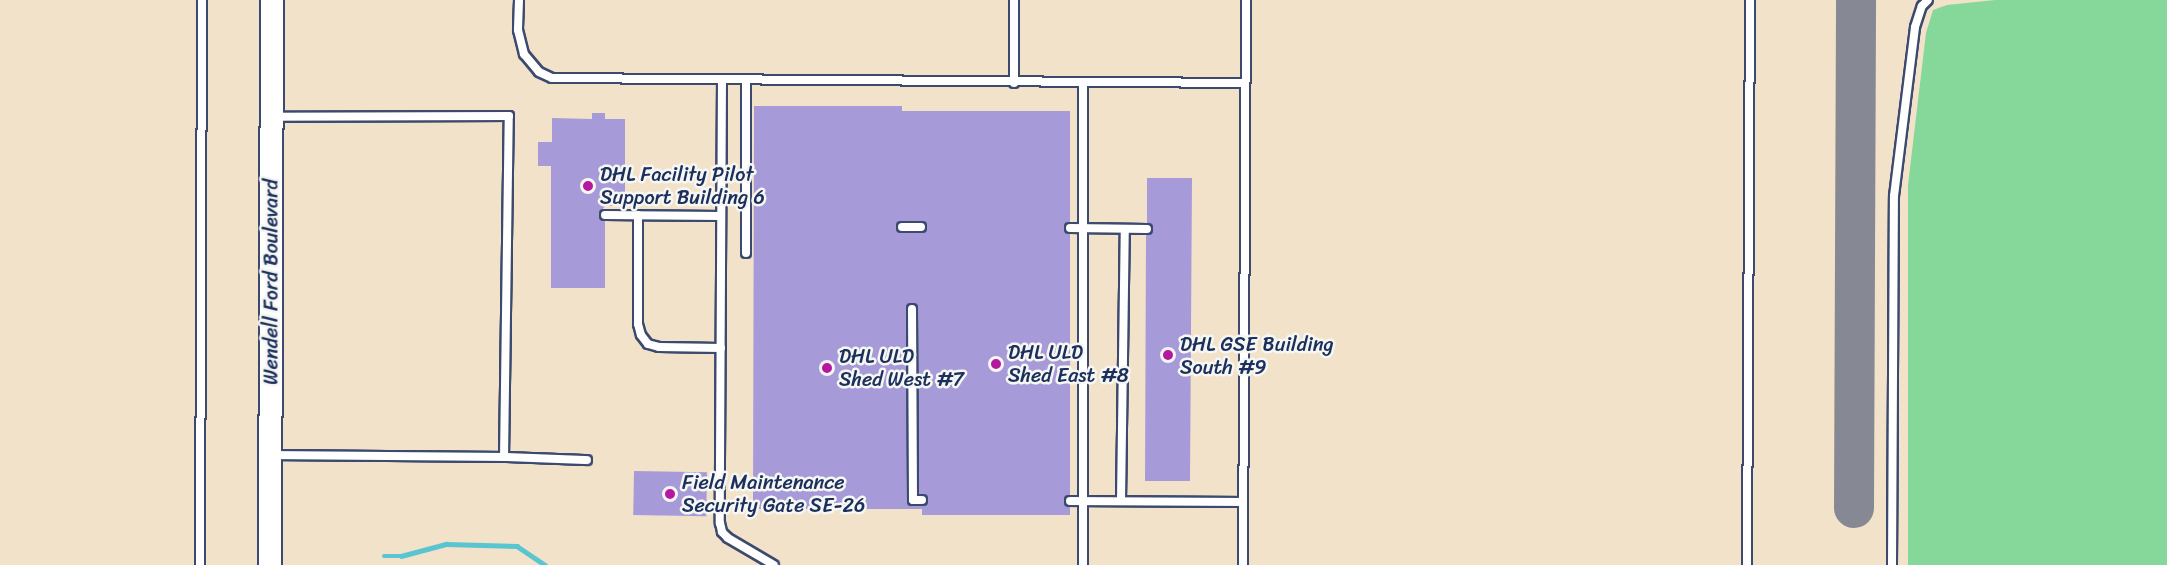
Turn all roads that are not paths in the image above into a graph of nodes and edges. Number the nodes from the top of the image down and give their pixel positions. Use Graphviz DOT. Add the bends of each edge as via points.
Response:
graph roads {
  1 [pos="202,0"];
  2 [pos="272,0"];
  3 [pos="519,0"];
  4 [pos="1014,0"];
  5 [pos="1246,0"];
  6 [pos="1750,0"];
  7 [pos="1928,0"];
  8 [pos="722,79"];
  9 [pos="746,80"];
  10 [pos="1083,82"];
  11 [pos="1014,83"];
  12 [pos="1245,83"];
  13 [pos="272,117"];
  14 [pos="605,215"];
  15 [pos="638,215"];
  16 [pos="721,216"];
  17 [pos="902,227"];
  18 [pos="921,227"];
  19 [pos="1070,228"];
  20 [pos="1084,228"];
  21 [pos="1125,229"];
  22 [pos="1147,229"];
  23 [pos="746,253"];
  24 [pos="912,309"];
  25 [pos="721,348"];
  26 [pos="271,455"];
  27 [pos="504,457"];
  28 [pos="587,460"];
  29 [pos="922,500"];
  30 [pos="1070,501"];
  31 [pos="1083,501"];
  32 [pos="1121,501"];
  33 [pos="1243,502"];
  34 [pos="200,565"];
  35 [pos="270,565"];
  36 [pos="774,565"];
  37 [pos="1083,565"];
  38 [pos="1243,565"];
  39 [pos="1747,565"];
  40 [pos="1892,565"];
  1 -- 34 [label="lane"];
  2 -- 13 [label="street, Wendell Ford Boulevard"];
  3 -- 8 [label="lane" via="524,54 539,72 552,78"];
  4 -- 11 [label="lane"];
  5 -- 12 [label="lane"];
  6 -- 39 [label="lane"];
  7 -- 40 [label="lane" via="1915,27 1894,196"];
  8 -- 9 [label="lane"];
  8 -- 16 [label="lane"];
  9 -- 11 [label="lane"];
  9 -- 23 [label="lane"];
  10 -- 11 [label="lane"];
  10 -- 12 [label="lane"];
  10 -- 20 [label="lane"];
  12 -- 33 [label="lane"];
  13 -- 26 [label="street, Wendell Ford Boulevard"];
  13 -- 27 [label="lane" via="509,116"];
  14 -- 15 [label="lane"];
  15 -- 16 [label="lane"];
  15 -- 25 [label="lane" via="641,335 648,344 659,347"];
  16 -- 25 [label="lane"];
  17 -- 18 [label="lane"];
  19 -- 20 [label="lane"];
  20 -- 21 [label="lane"];
  20 -- 31 [label="lane"];
  21 -- 22 [label="lane"];
  21 -- 32 [label="lane"];
  24 -- 29 [label="lane" via="913,500"];
  25 -- 36 [label="lane" via="722,532"];
  26 -- 27 [label="lane"];
  26 -- 35 [label="street, Wendell Ford Boulevard"];
  27 -- 28 [label="lane"];
  30 -- 31 [label="lane"];
  31 -- 32 [label="lane"];
  31 -- 37 [label="lane"];
  32 -- 33 [label="lane"];
  33 -- 38 [label="lane"];
}
